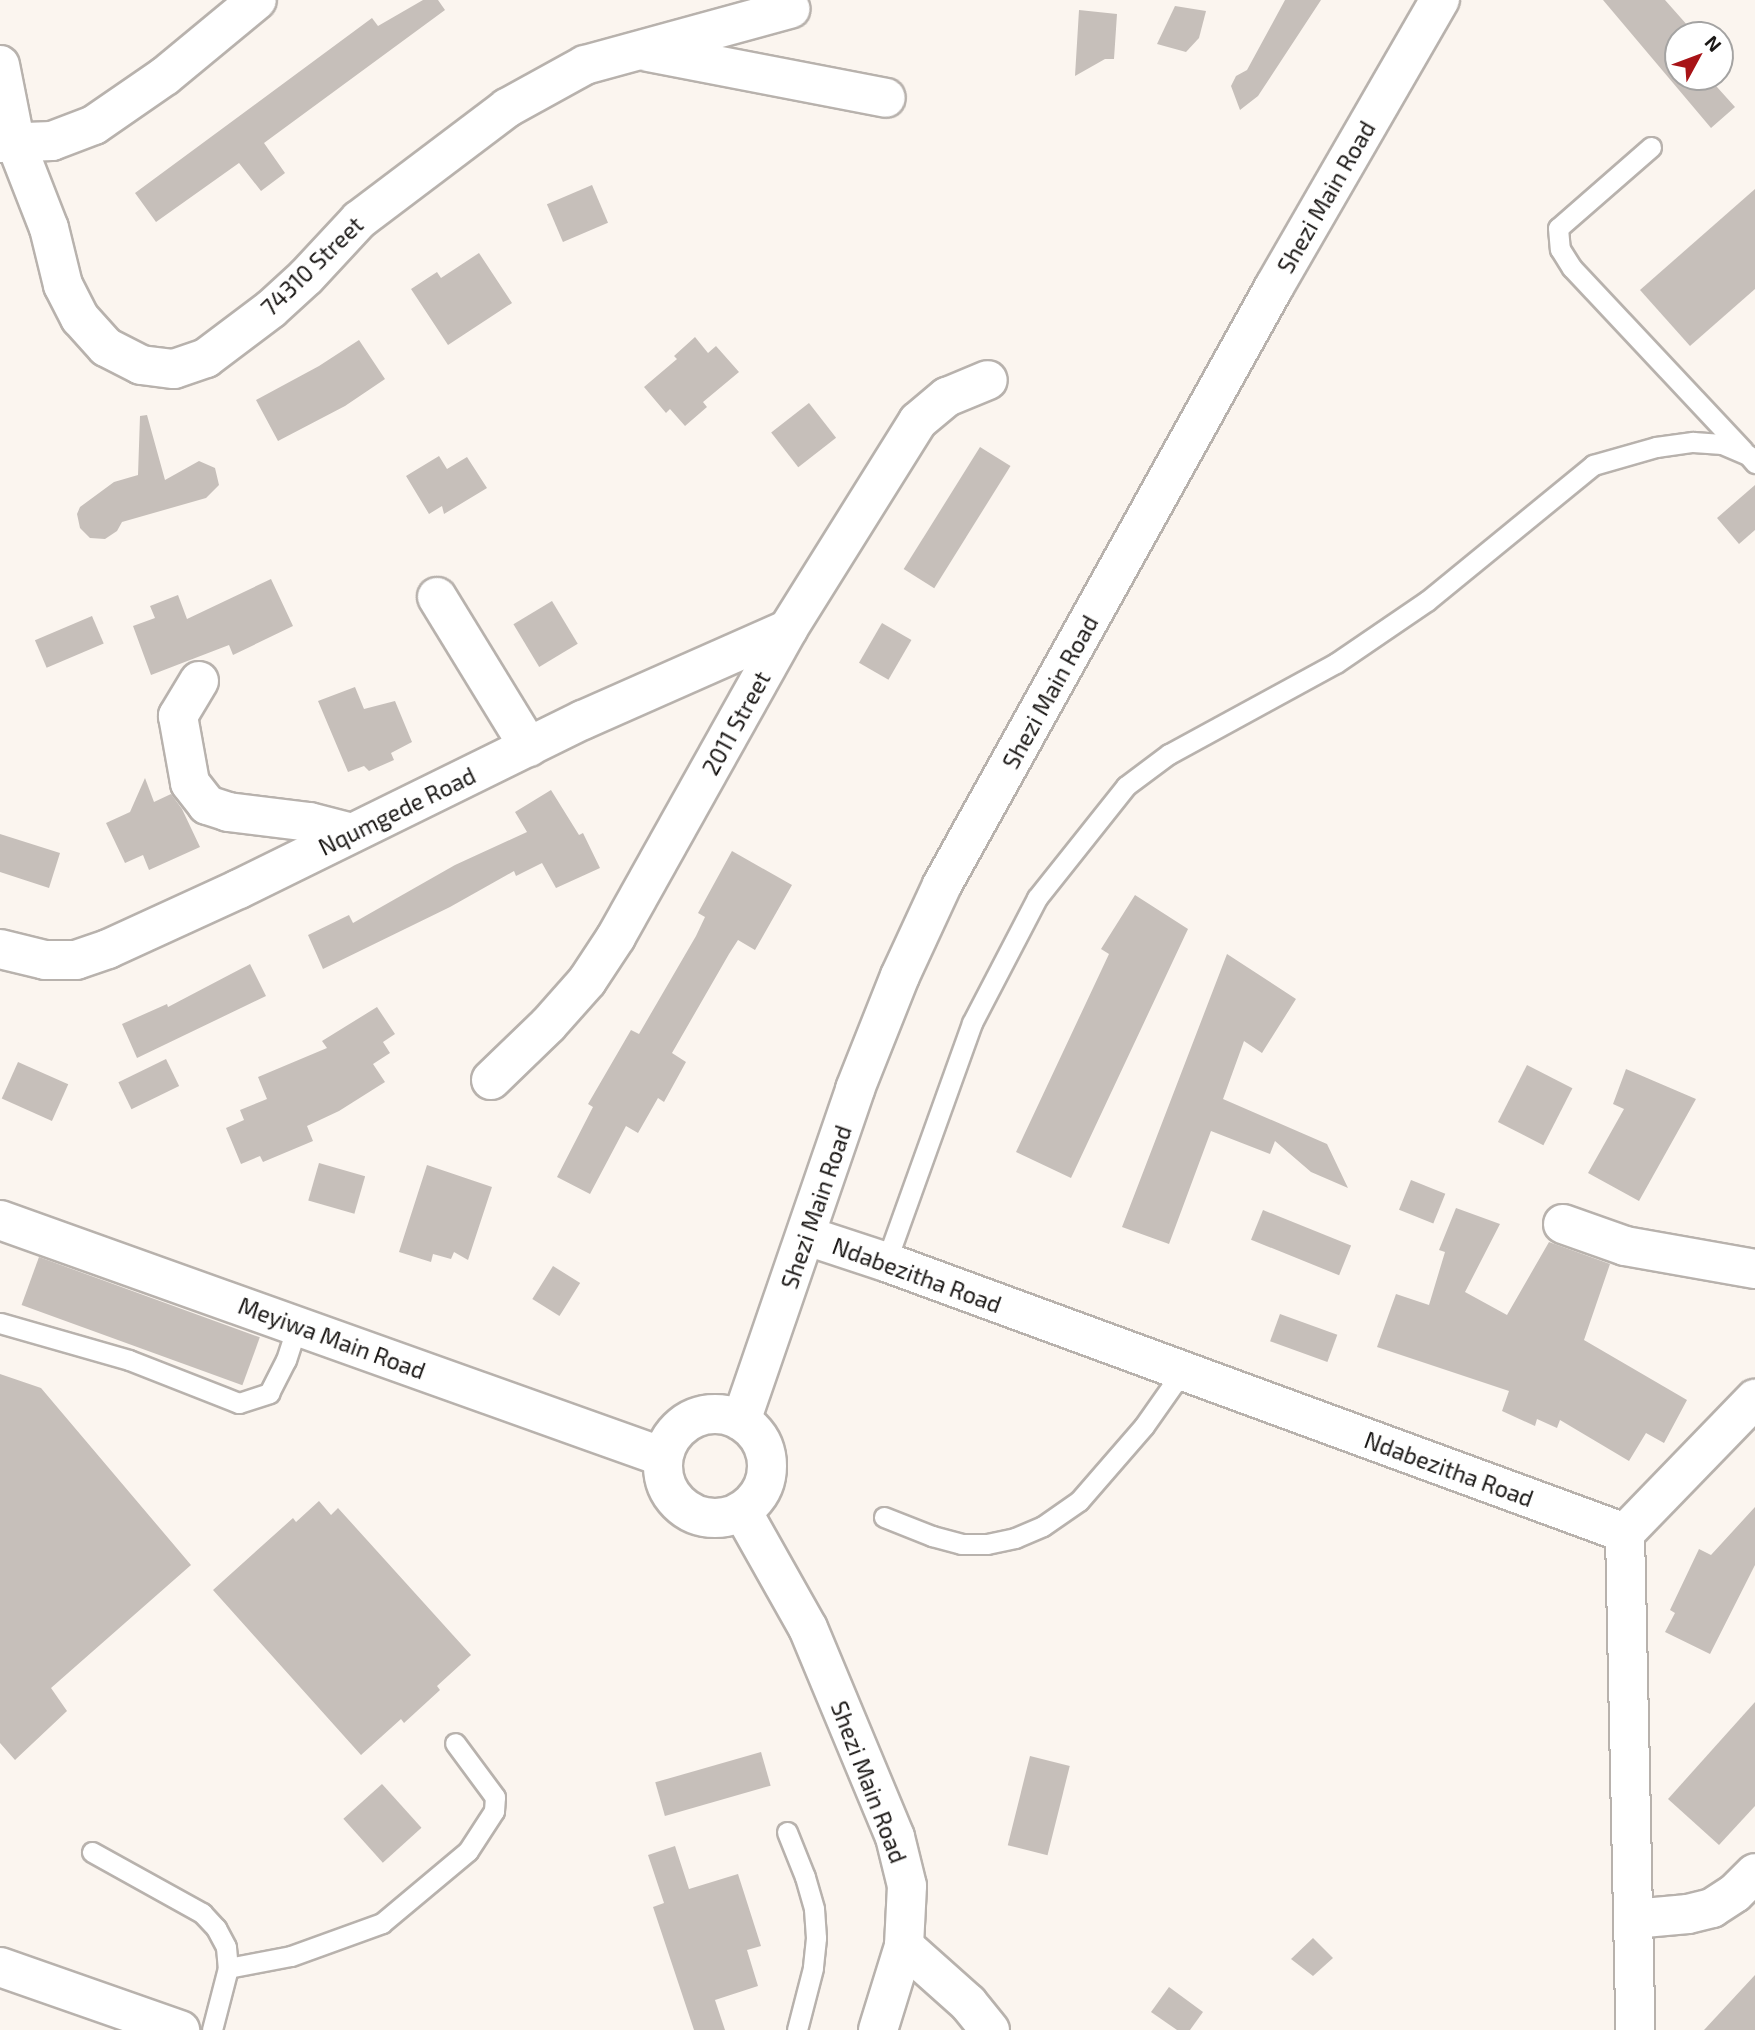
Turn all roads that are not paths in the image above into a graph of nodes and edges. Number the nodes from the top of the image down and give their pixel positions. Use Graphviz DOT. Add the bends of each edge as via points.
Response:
graph roads {
  1 [pos="257,0"];
  2 [pos="1440,0"];
  3 [pos="790,9"];
  4 [pos="639,50"];
  5 [pos="0,65"];
  6 [pos="886,98"];
  7 [pos="8,142"];
  8 [pos="1651,147"];
  9 [pos="988,380"];
  10 [pos="1752,460"];
  11 [pos="437,597"];
  12 [pos="788,629"];
  13 [pos="199,681"];
  14 [pos="529,747"];
  15 [pos="352,833"];
  16 [pos="0,949"];
  17 [pos="491,1080"];
  18 [pos="0,1220"];
  19 [pos="1563,1224"];
  20 [pos="807,1236"];
  21 [pos="886,1262"];
  22 [pos="1755,1269"];
  23 [pos="0,1323"];
  24 [pos="297,1326"];
  25 [pos="1182,1372"];
  26 [pos="1755,1399"];
  27 [pos="741,1421"];
  28 [pos="663,1457"];
  29 [pos="742,1511"];
  30 [pos="884,1517"];
  31 [pos="1625,1533"];
  32 [pos="455,1743"];
  33 [pos="787,1832"];
  34 [pos="92,1852"];
  35 [pos="1755,1873"];
  36 [pos="1633,1919"];
  37 [pos="904,1946"];
  38 [pos="0,1967"];
  39 [pos="228,1968"];
  40 [pos="180,2030"];
  41 [pos="212,2030"];
  42 [pos="797,2030"];
  43 [pos="878,2030"];
  44 [pos="990,2030"];
  45 [pos="1635,2030"];
  1 -- 7 [label="street" via="164,76 94,125 52,141"];
  2 -- 20 [label="street, Shezi Main Road" via="1274,288 943,885 855,1089"];
  3 -- 4 [label="street, 74310 Street"];
  4 -- 6 [label="street"];
  4 -- 7 [label="street, 74310 Street" via="585,65 507,108 359,220 271,309 206,358 173,369 141,365 106,347 80,318 63,285 49,228"];
  5 -- 7 [label="street, 74310 Street"];
  8 -- 10 [label="lane" via="1558,228 1560,249 1572,268"];
  9 -- 12 [label="street, 2011 Street" via="947,397 918,421"];
  10 -- 21 [label="lane" via="1722,444 1693,442 1593,465 1404,616 1336,663 1169,754 1126,786 1037,898 972,1023"];
  11 -- 14 [label="street"];
  12 -- 14 [label="street, Nqumgede Road"];
  12 -- 17 [label="street, 2011 Street" via="616,937 579,990"];
  13 -- 15 [label="street" via="178,716 190,783 207,806"];
  14 -- 15 [label="street, Nqumgede Road"];
  15 -- 16 [label="street, Nqumgede Road" via="76,960 45,960"];
  18 -- 24 [label="street, Meyiwa Main Road"];
  19 -- 22 [label="street" via="1625,1246"];
  20 -- 21 [label="street, Ndabezitha Road"];
  20 -- 27 [label="street, Shezi Main Road"];
  21 -- 25 [label="street, Ndabezitha Road"];
  23 -- 24 [label="lane" via="129,1360 239,1404 270,1393"];
  24 -- 28 [label="street, Meyiwa Main Road"];
  25 -- 30 [label="lane" via="1144,1426 1087,1492 1043,1526 1015,1538 961,1544"];
  25 -- 31 [label="street, Ndabezitha Road"];
  26 -- 31 [label="street"];
  27 -- 28 [label="street" via="717,1415 693,1419 679,1428"];
  27 -- 29 [label="street" via="764,1448 767,1466 756,1499"];
  28 -- 29 [label="street" via="669,1490 692,1514 726,1517"];
  29 -- 37 [label="street, Shezi Main Road" via="808,1628 895,1837 907,1886"];
  31 -- 36 [label="street"];
  32 -- 39 [label="lane" via="495,1797 494,1811 468,1851 382,1923 291,1956"];
  33 -- 42 [label="lane" via="806,1877 816,1938"];
  34 -- 39 [label="lane" via="202,1913 226,1947"];
  35 -- 36 [label="street" via="1712,1908"];
  36 -- 45 [label="street"];
  37 -- 43 [label="street, Shezi Main Road"];
  37 -- 44 [label="street" via="968,2003"];
  38 -- 40 [label="street"];
  39 -- 41 [label="lane"];
}
